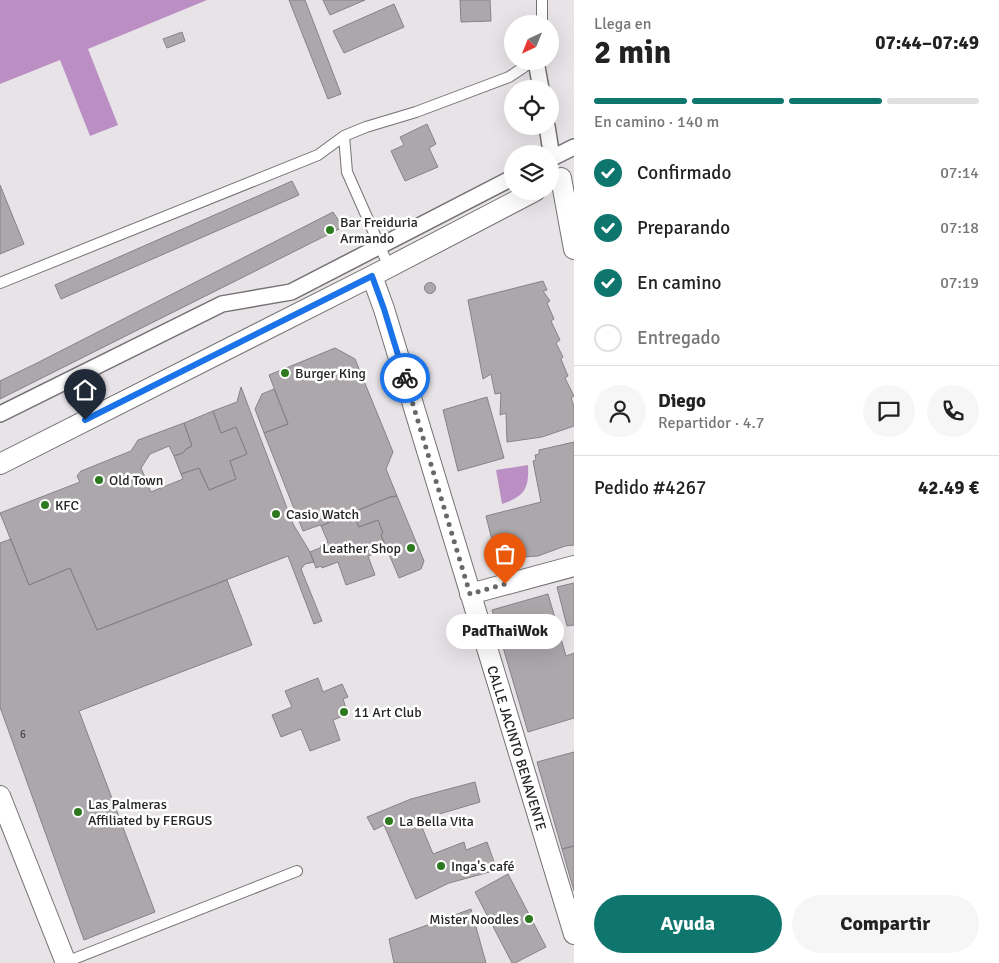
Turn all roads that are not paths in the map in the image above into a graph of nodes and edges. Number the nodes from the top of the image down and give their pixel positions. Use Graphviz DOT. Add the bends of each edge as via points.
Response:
graph roads {
  1 [pos="542,0"];
  2 [pos="542,15"];
  3 [pos="521,70"];
  4 [pos="344,136"];
  5 [pos="574,146"];
  6 [pos="559,154"];
  7 [pos="562,178"];
  8 [pos="504,182"];
  9 [pos="518,200"];
  10 [pos="380,246"];
  11 [pos="574,249"];
  12 [pos="381,271"];
  13 [pos="0,283"];
  14 [pos="0,414"];
  15 [pos="0,464"];
  16 [pos="574,566"];
  17 [pos="470,594"];
  18 [pos="0,796"];
  19 [pos="297,871"];
  20 [pos="574,934"];
  21 [pos="66,962"];
  1 -- 2 [label="lane"];
  3 -- 4 [label="lane" via="416,112"];
  4 -- 10 [label="lane" via="348,172"];
  4 -- 13 [label="lane" via="318,155"];
  5 -- 6 [label="street"];
  7 -- 11 [label="street"];
  8 -- 10 [label="street"];
  9 -- 12 [label="street"];
  10 -- 12 [label="lane"];
  10 -- 14 [label="street" via="291,292 222,304"];
  12 -- 15 [label="street"];
  12 -- 17 [label="street, CALLE JACINTO BENAVENTE" via="384,309"];
  16 -- 17 [label="street"];
  17 -- 20 [label="street, CALLE JACINTO BENAVENTE"];
  18 -- 21 [label="street"];
  19 -- 21 [label="lane"];
}
